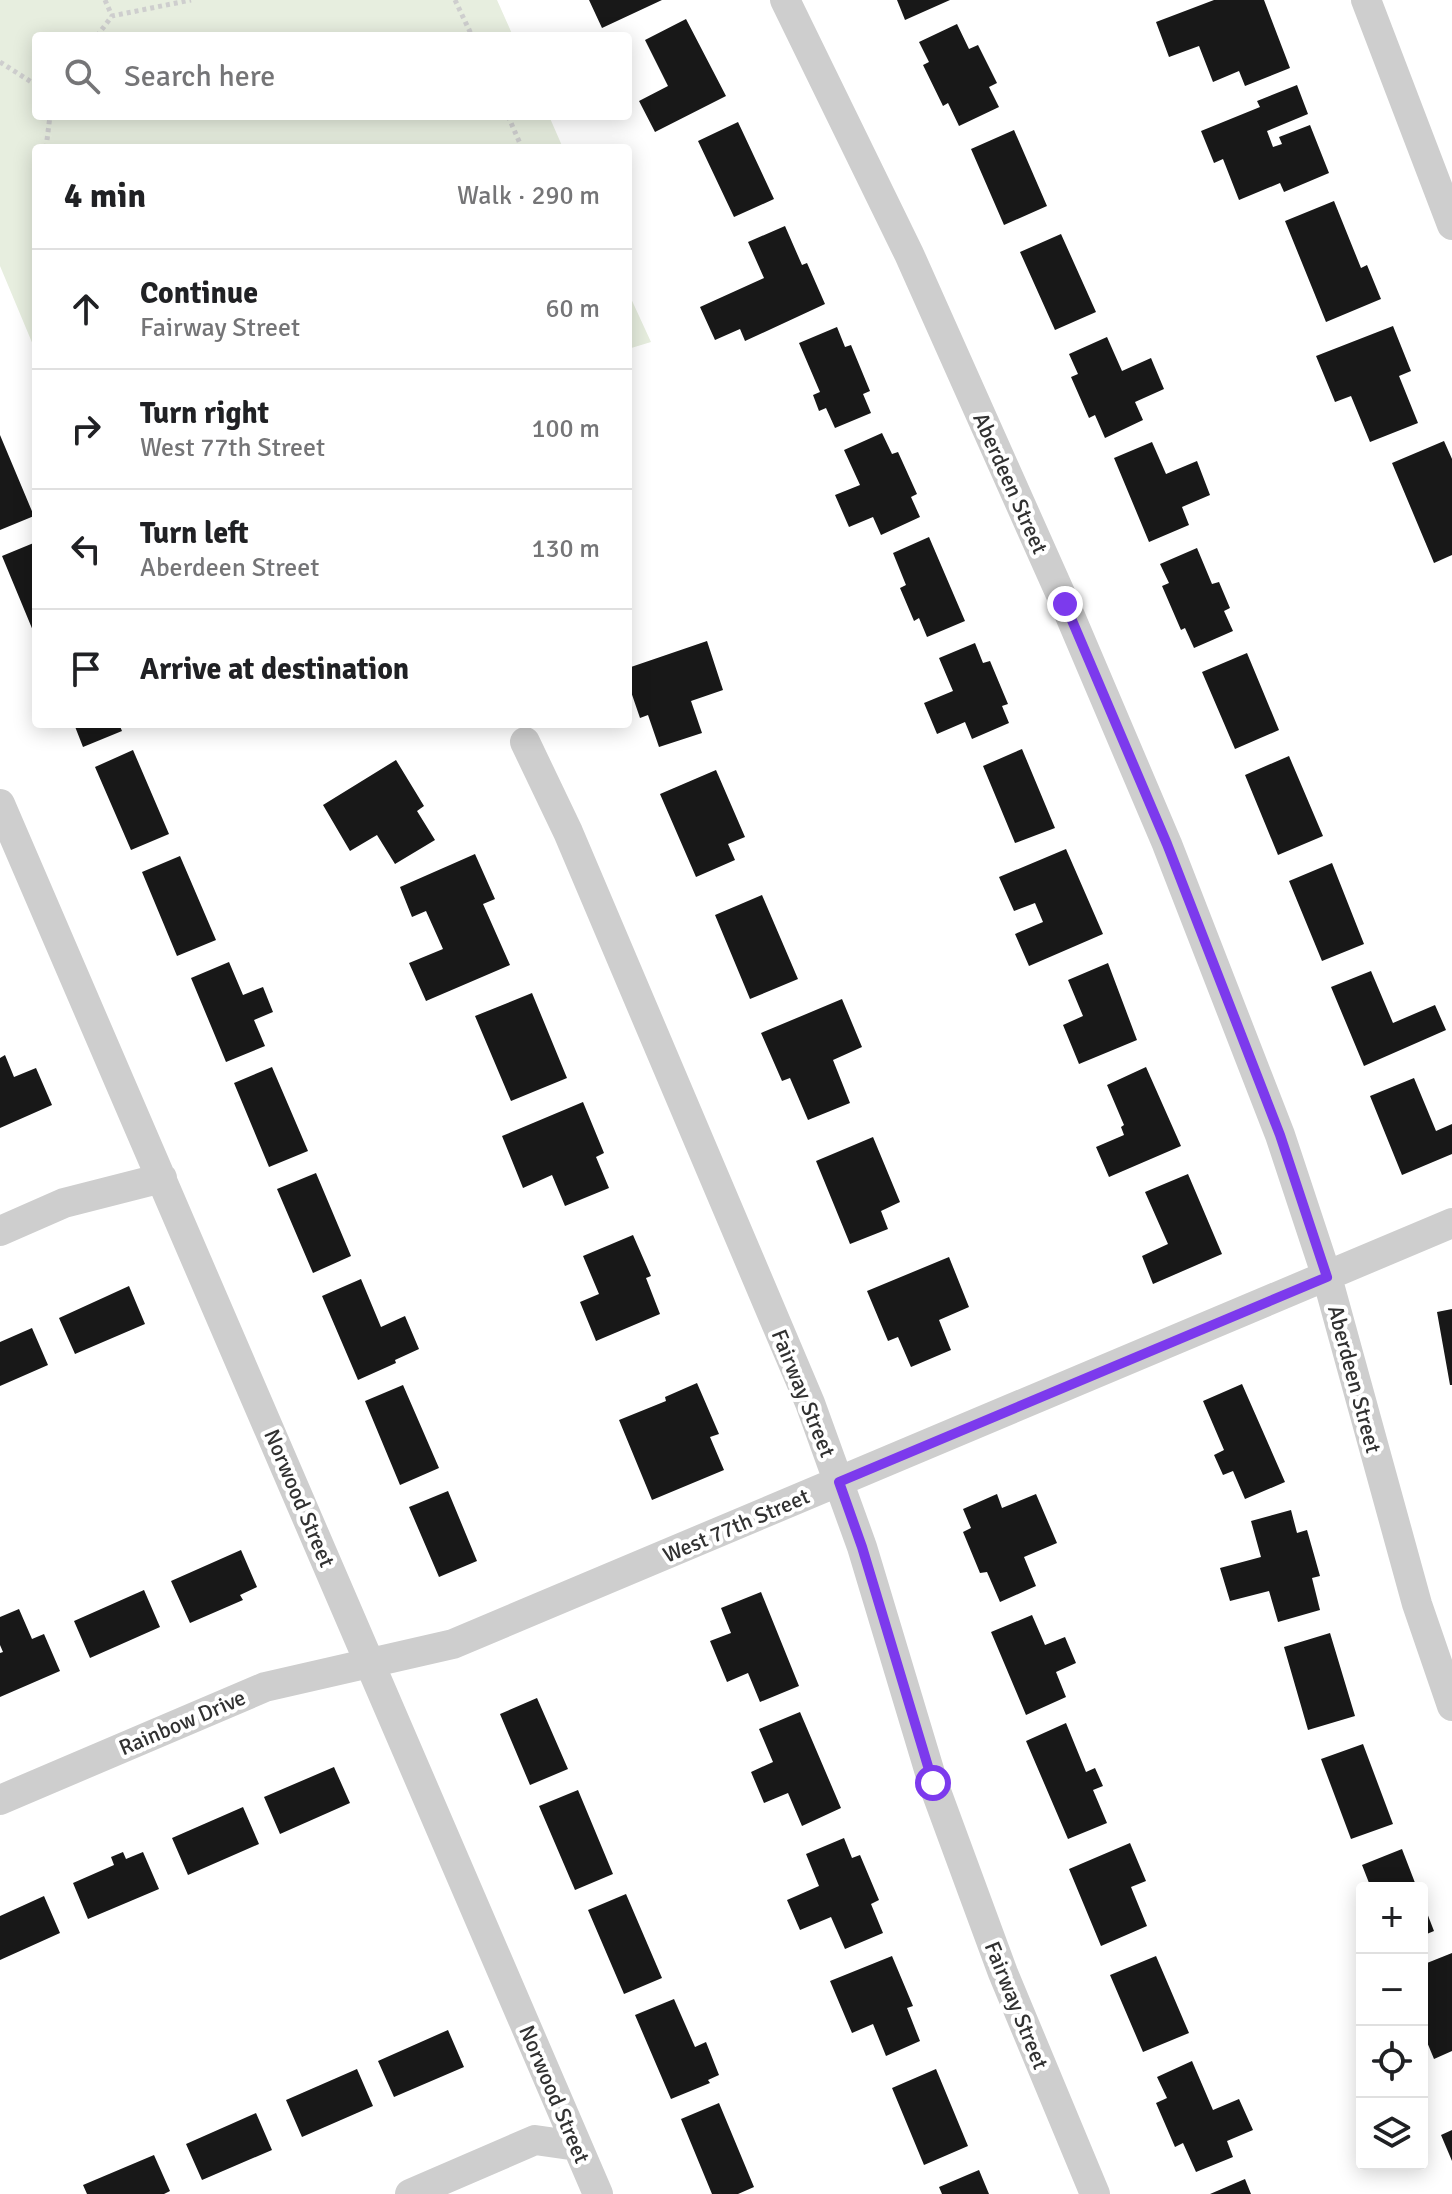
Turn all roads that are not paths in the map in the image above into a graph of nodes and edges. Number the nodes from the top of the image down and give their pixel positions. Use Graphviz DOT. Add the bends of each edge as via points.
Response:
graph roads {
  1 [pos="785,0"];
  2 [pos="1366,0"];
  3 [pos="1452,225"];
  4 [pos="525,742"];
  5 [pos="0,804"];
  6 [pos="162,1178"];
  7 [pos="1452,1223"];
  8 [pos="0,1231"];
  9 [pos="1327,1277"];
  10 [pos="839,1482"];
  11 [pos="370,1663"];
  12 [pos="1452,1706"];
  13 [pos="0,1800"];
  14 [pos="577,2146"];
  15 [pos="410,2194"];
  16 [pos="598,2194"];
  17 [pos="1095,2194"];
  1 -- 9 [label="street, Aberdeen Street" via="909,254 1167,844 1274,1120"];
  2 -- 3 [label="street"];
  4 -- 10 [label="street, Fairway Street" via="804,1388"];
  5 -- 6 [label="street, Norwood Street"];
  6 -- 8 [label="street" via="64,1203"];
  6 -- 11 [label="street, Norwood Street"];
  7 -- 9 [label="street, West 77th Street"];
  9 -- 10 [label="street, West 77th Street"];
  9 -- 12 [label="street, Aberdeen Street" via="1417,1604"];
  10 -- 11 [label="street, West 77th Street" via="453,1644"];
  10 -- 17 [label="street, Fairway Street" via="933,1783 1003,1973"];
  11 -- 13 [label="street, Rainbow Drive" via="265,1687"];
  11 -- 14 [label="street, Norwood Street"];
  14 -- 15 [label="street" via="535,2140"];
  14 -- 16 [label="street, Norwood Street"];
}
